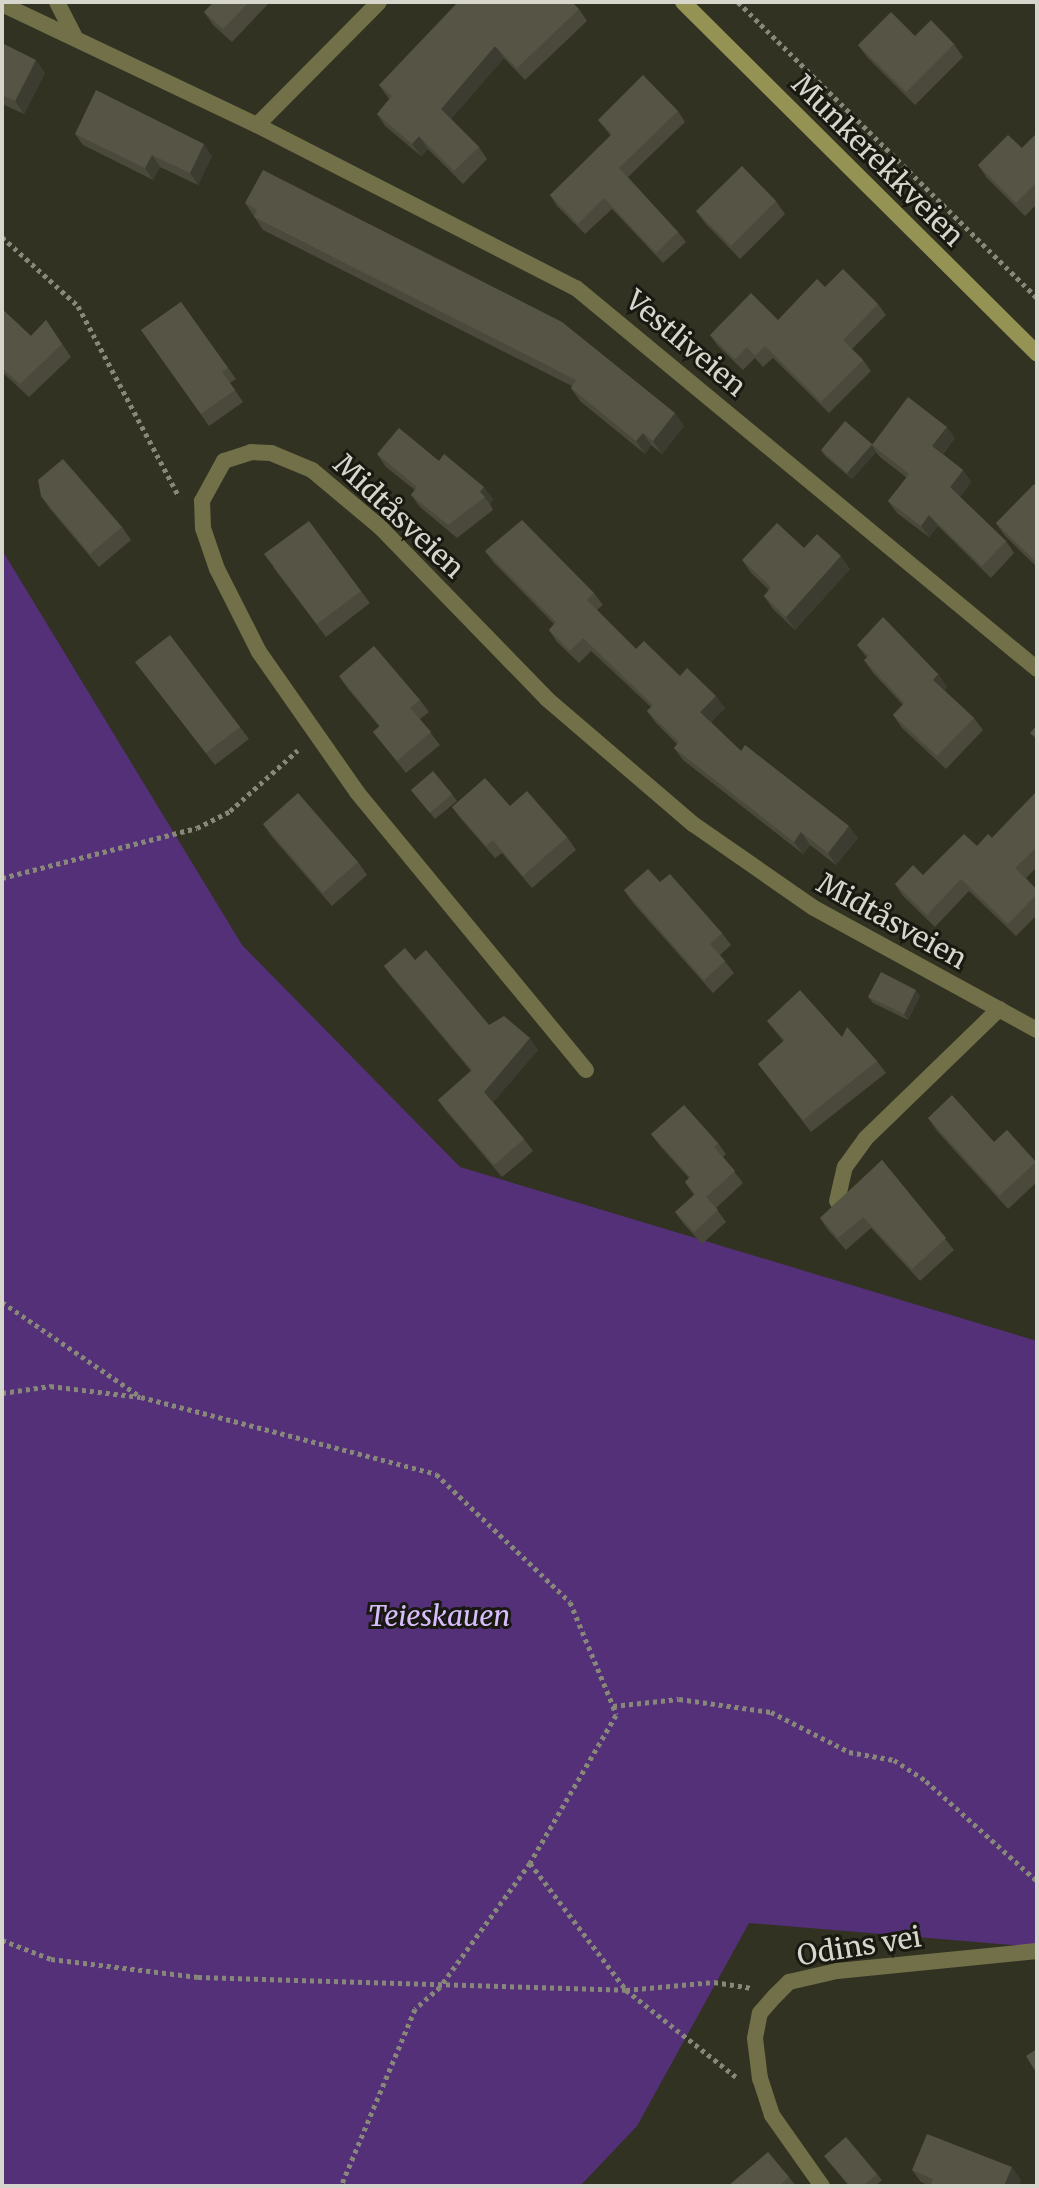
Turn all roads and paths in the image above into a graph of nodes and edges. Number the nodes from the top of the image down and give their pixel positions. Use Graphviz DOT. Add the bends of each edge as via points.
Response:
graph roads {
  1 [pos="57,2"];
  2 [pos="379,2"];
  3 [pos="683,2"];
  4 [pos="738,2"];
  5 [pos="2,4"];
  6 [pos="74,35"];
  7 [pos="257,125"];
  8 [pos="2,237"];
  9 [pos="1037,298"];
  10 [pos="1037,354"];
  11 [pos="203,528"];
  12 [pos="1037,669"];
  13 [pos="314,736"];
  14 [pos="2,878"];
  15 [pos="999,1009"];
  16 [pos="1037,1030"];
  17 [pos="586,1070"];
  18 [pos="837,1201"];
  19 [pos="2,1302"];
  20 [pos="2,1393"];
  21 [pos="141,1397"];
  22 [pos="613,1706"];
  23 [pos="530,1863"];
  24 [pos="1037,1881"];
  25 [pos="2,1940"];
  26 [pos="1037,1951"];
  27 [pos="440,1987"];
  28 [pos="626,1990"];
  29 [pos="775,1996"];
  30 [pos="767,2102"];
  31 [pos="341,2186"];
  32 [pos="822,2186"];
  1 -- 6 [label="street"];
  2 -- 7 [label="street"];
  3 -- 10 [label="main road, Munkerekkveien"];
  4 -- 9 [label="path"];
  5 -- 6 [label="street, Vestliveien"];
  6 -- 7 [label="street, Vestliveien"];
  7 -- 12 [label="street, Vestliveien" via="520,257 608,310"];
  8 -- 11 [label="path" via="78,306 162,470"];
  11 -- 13 [label="street, Midtåsveien" via="217,569 259,652"];
  11 -- 15 [label="street, Midtåsveien" via="202,501 224,461 251,452 271,453 312,470 380,527 547,699 693,824 814,908"];
  13 -- 14 [label="path" via="230,811 197,828"];
  13 -- 17 [label="street, Midtåsveien"];
  15 -- 16 [label="street, Midtåsveien"];
  15 -- 18 [label="street" via="865,1139 845,1167"];
  19 -- 21 [label="path"];
  20 -- 21 [label="path" via="50,1386"];
  21 -- 22 [label="path" via="436,1474 570,1602"];
  22 -- 23 [label="path" via="616,1715"];
  22 -- 24 [label="path" via="679,1699 771,1712 849,1752 894,1760 926,1781"];
  23 -- 27 [label="path"];
  23 -- 28 [label="path"];
  25 -- 27 [label="path" via="51,1959 198,1977"];
  26 -- 29 [label="street, Odins vei" via="837,1971 789,1982"];
  27 -- 28 [label="path" via="485,1982"];
  27 -- 31 [label="path" via="415,2009"];
  28 -- 29 [label="path" via="714,1982"];
  28 -- 30 [label="path"];
  29 -- 30 [label="street, Odins vei" via="760,2013 755,2038"];
  30 -- 32 [label="street, Odins vei" via="798,2157"];
}
